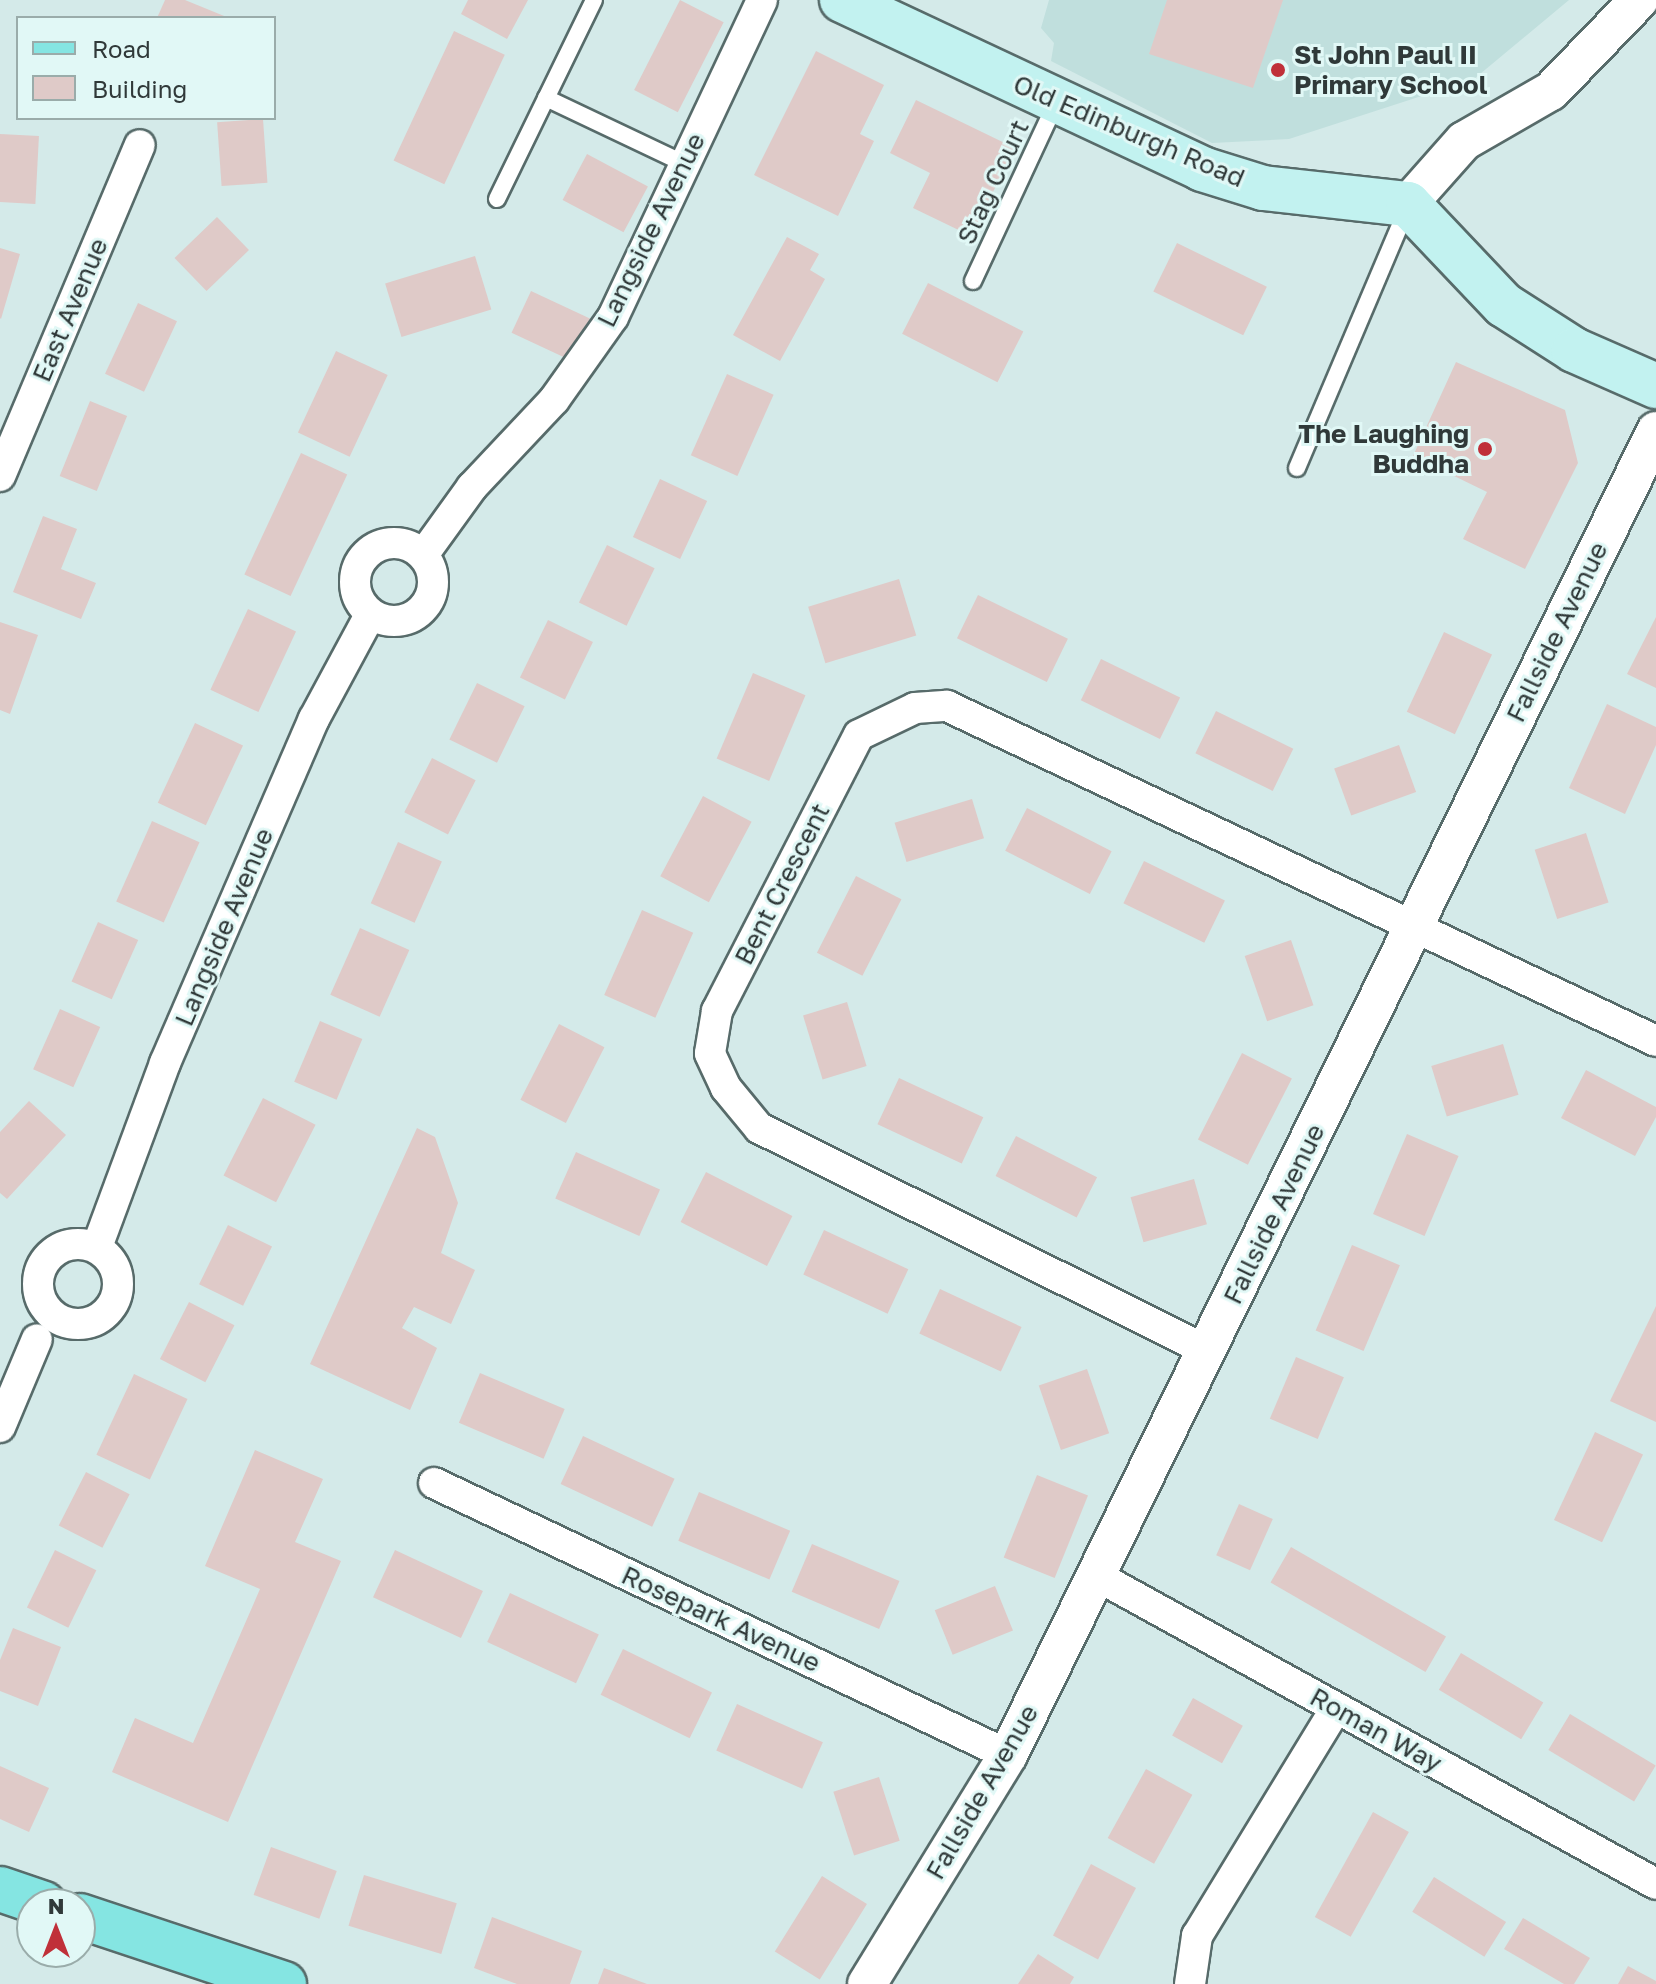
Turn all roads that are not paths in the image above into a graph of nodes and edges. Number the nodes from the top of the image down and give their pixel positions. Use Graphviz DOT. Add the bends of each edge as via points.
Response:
graph roads {
  1 [pos="594,0"];
  2 [pos="762,0"];
  3 [pos="842,0"];
  4 [pos="1639,0"];
  5 [pos="546,98"];
  6 [pos="1056,103"];
  7 [pos="140,145"];
  8 [pos="685,164"];
  9 [pos="497,199"];
  10 [pos="1408,204"];
  11 [pos="973,281"];
  12 [pos="1656,386"];
  13 [pos="1656,431"];
  14 [pos="1,468"];
  15 [pos="1297,468"];
  16 [pos="423,555"];
  17 [pos="370,615"];
  18 [pos="1414,923"];
  19 [pos="1656,1041"];
  20 [pos="97,1247"];
  21 [pos="37,1339"];
  22 [pos="1208,1351"];
  23 [pos="0,1427"];
  24 [pos="434,1483"];
  25 [pos="1097,1576"];
  26 [pos="1336,1708"];
  27 [pos="1008,1755"];
  28 [pos="1656,1884"];
  29 [pos="96,1921"];
  30 [pos="284,1984"];
  31 [pos="867,1984"];
  32 [pos="1190,1984"];
  1 -- 5 [label="lane"];
  2 -- 8 [label="street, Langside Avenue"];
  3 -- 6 [label="main road, Old Edinburgh Road"];
  4 -- 10 [label="street" via="1551,91 1464,141"];
  5 -- 8 [label="lane"];
  5 -- 9 [label="lane"];
  6 -- 10 [label="main road, Old Edinburgh Road" via="1202,169 1263,188"];
  6 -- 11 [label="lane, Stag Court"];
  7 -- 14 [label="street, East Avenue"];
  8 -- 16 [label="street, Langside Avenue" via="613,317 554,400 472,487"];
  10 -- 12 [label="main road" via="1504,305 1574,350"];
  10 -- 15 [label="lane"];
  13 -- 18 [label="street, Fallside Avenue"];
  16 -- 17 [label="street" via="433,574 428,603 412,618 390,622"];
  16 -- 17 [label="street" via="404,543 382,544 363,556 354,576 357,597"];
  17 -- 20 [label="street, Langside Avenue" via="314,719 165,1063"];
  18 -- 19 [label="street, Bent Crescent"];
  18 -- 22 [label="street, Fallside Avenue"];
  18 -- 22 [label="street, Bent Crescent" via="994,726 947,706 915,708 859,735 717,1011 710,1053 726,1088 759,1128"];
  21 -- 23 [label="street"];
  22 -- 25 [label="street, Fallside Avenue"];
  24 -- 27 [label="street, Rosepark Avenue"];
  25 -- 26 [label="street, Roman Way"];
  25 -- 27 [label="street, Fallside Avenue"];
  26 -- 28 [label="street, Roman Way"];
  26 -- 32 [label="street" via="1197,1936"];
  27 -- 31 [label="street, Fallside Avenue"];
  29 -- 30 [label="main road"];
}
